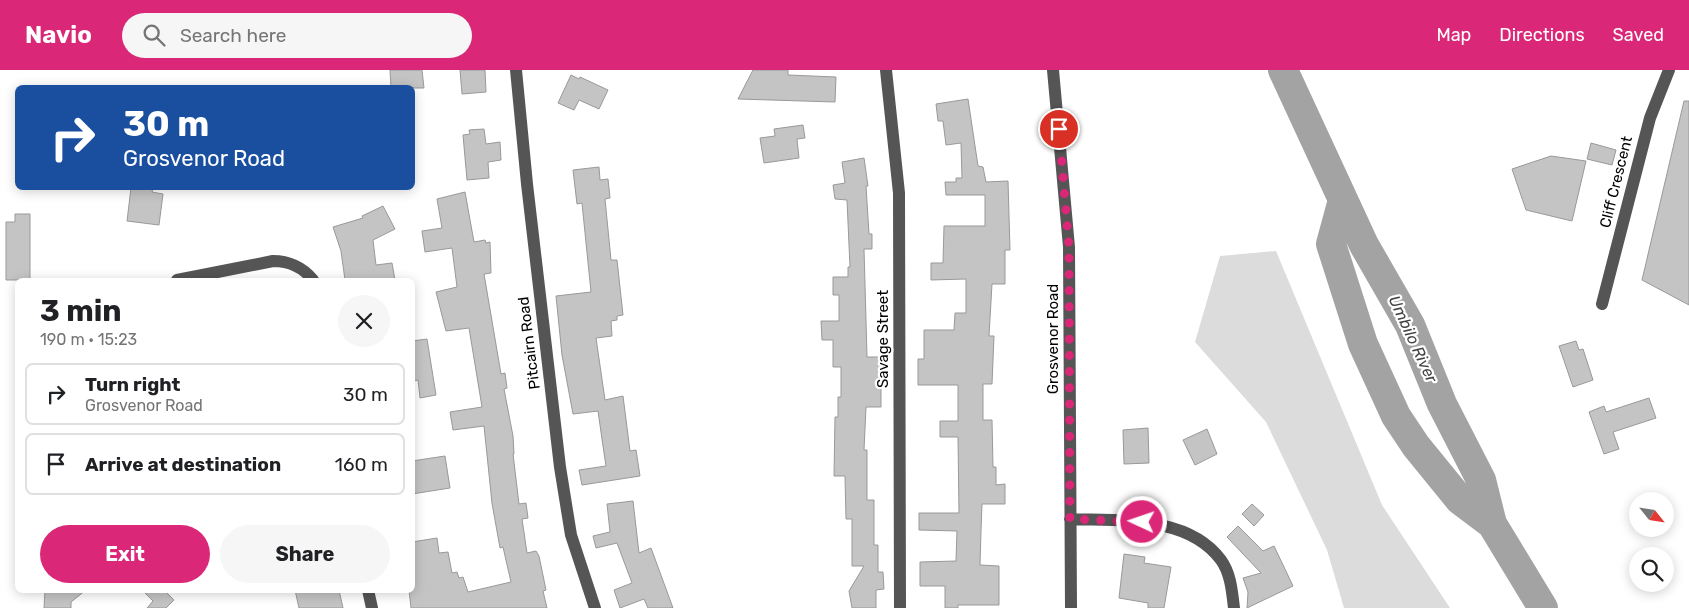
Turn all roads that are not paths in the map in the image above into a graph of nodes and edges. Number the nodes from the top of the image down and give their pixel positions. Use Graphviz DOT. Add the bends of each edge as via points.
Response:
graph roads {
  1 [pos="516,70"];
  2 [pos="886,70"];
  3 [pos="1052,70"];
  4 [pos="1669,70"];
  5 [pos="187,278"];
  6 [pos="311,278"];
  7 [pos="1602,304"];
  8 [pos="1070,519"];
  9 [pos="369,593"];
  10 [pos="372,608"];
  11 [pos="595,608"];
  12 [pos="900,608"];
  13 [pos="1071,608"];
  14 [pos="1234,608"];
  1 -- 11 [label="street, Pitcairn Road" via="526,184 560,467 571,535"];
  2 -- 12 [label="street, Savage Street" via="899,192"];
  3 -- 8 [label="street, Grosvenor Road" via="1069,247"];
  4 -- 7 [label="street, Cliff Crescent" via="1650,118"];
  5 -- 6 [label="street" via="272,261 283,261 300,268"];
  8 -- 13 [label="street, Grosvenor Road"];
  8 -- 14 [label="street" via="1142,522 1190,536 1209,547 1221,561 1231,585"];
  9 -- 10 [label="street"];
}
